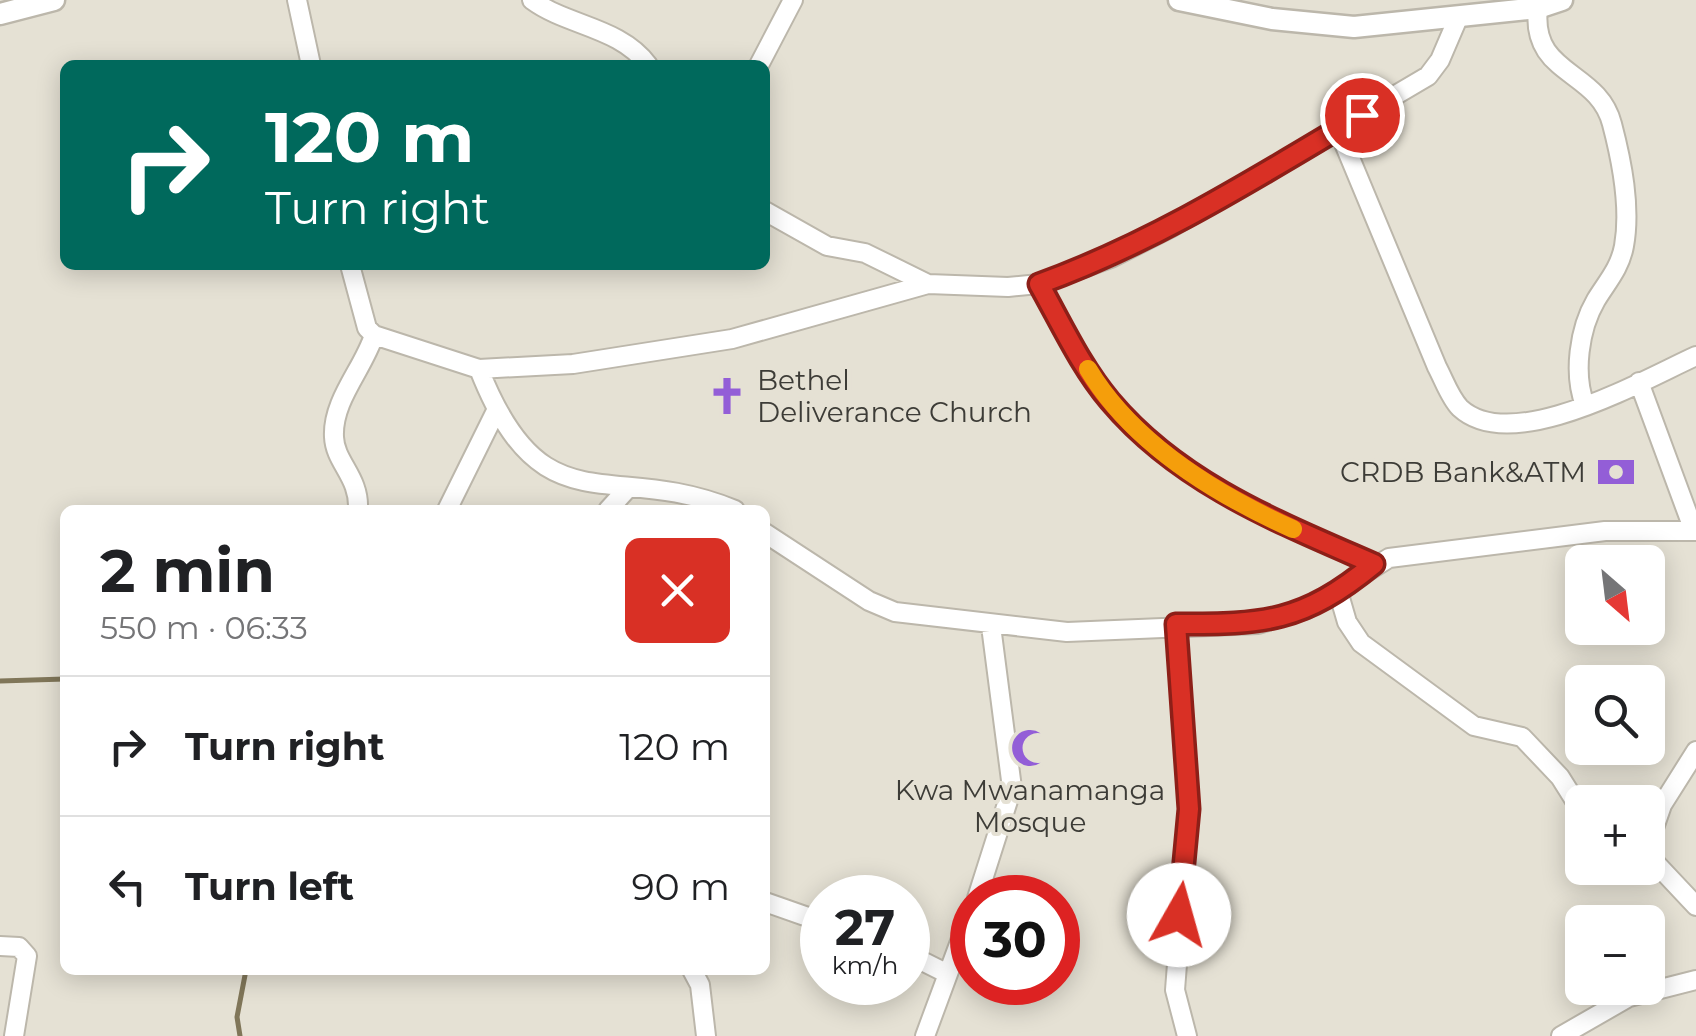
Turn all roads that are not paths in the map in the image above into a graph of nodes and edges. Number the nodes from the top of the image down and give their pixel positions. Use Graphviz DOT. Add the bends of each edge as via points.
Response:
graph roads {
  1 [pos="54,0"];
  2 [pos="297,0"];
  3 [pos="532,0"];
  4 [pos="793,0"];
  5 [pos="1180,0"];
  6 [pos="1562,0"];
  7 [pos="1538,8"];
  8 [pos="0,14"];
  9 [pos="1458,18"];
  10 [pos="310,60"];
  11 [pos="641,60"];
  12 [pos="762,60"];
  13 [pos="1338,130"];
  14 [pos="770,213"];
  15 [pos="351,270"];
  16 [pos="928,284"];
  17 [pos="1039,284"];
  18 [pos="374,334"];
  19 [pos="1696,356"];
  20 [pos="479,369"];
  21 [pos="1639,382"];
  22 [pos="1586,405"];
  23 [pos="496,411"];
  24 [pos="628,488"];
  25 [pos="358,505"];
  26 [pos="449,505"];
  27 [pos="613,505"];
  28 [pos="718,505"];
  29 [pos="1695,531"];
  30 [pos="770,536"];
  31 [pos="1374,564"];
  32 [pos="1338,590"];
  33 [pos="1176,624"];
  34 [pos="991,626"];
  35 [pos="1696,751"];
  36 [pos="1565,789"];
  37 [pos="1665,800"];
  38 [pos="1665,873"];
  39 [pos="984,875"];
  40 [pos="770,904"];
  41 [pos="1696,906"];
  42 [pos="800,914"];
  43 [pos="0,946"];
  44 [pos="930,965"];
  45 [pos="950,968"];
  46 [pos="948,974"];
  47 [pos="695,975"];
  48 [pos="1696,980"];
  49 [pos="14,1036"];
  50 [pos="706,1036"];
  51 [pos="924,1036"];
  52 [pos="1187,1036"];
  53 [pos="1562,1036"];
  1 -- 8 [label="street"];
  2 -- 10 [label="street"];
  3 -- 11 [label="street" via="602,30"];
  4 -- 12 [label="street"];
  5 -- 9 [label="street" via="1354,27"];
  6 -- 7 [label="street"];
  7 -- 9 [label="street"];
  7 -- 22 [label="street" via="1536,28 1551,60 1606,105 1626,203 1624,250 1595,302 1580,349"];
  9 -- 13 [label="street" via="1428,76"];
  13 -- 17 [label="street" via="1170,228"];
  13 -- 22 [label="street" via="1457,405 1488,420 1517,423 1557,418"];
  14 -- 16 [label="street" via="827,246 865,253"];
  15 -- 18 [label="street"];
  16 -- 17 [label="street"];
  16 -- 20 [label="street" via="732,339 573,364"];
  17 -- 31 [label="street" via="1095,380 1147,438 1238,503"];
  18 -- 20 [label="street"];
  18 -- 25 [label="street" via="338,412 333,440 359,490"];
  19 -- 21 [label="street"];
  20 -- 23 [label="street"];
  21 -- 22 [label="street"];
  21 -- 29 [label="street"];
  23 -- 24 [label="street" via="534,460 556,474"];
  23 -- 26 [label="street"];
  24 -- 27 [label="street"];
  24 -- 28 [label="street" via="662,488"];
  29 -- 31 [label="street" via="1605,531 1422,552"];
  30 -- 34 [label="street" via="895,612"];
  31 -- 32 [label="street"];
  32 -- 33 [label="street" via="1308,609 1258,624"];
  32 -- 36 [label="street" via="1361,642 1474,726 1522,738"];
  33 -- 34 [label="street" via="1066,632"];
  33 -- 52 [label="street" via="1189,809 1175,990"];
  34 -- 39 [label="street" via="1012,788"];
  35 -- 37 [label="street"];
  38 -- 41 [label="street"];
  40 -- 42 [label="street"];
  43 -- 49 [label="street" via="19,947 27,956"];
  44 -- 46 [label="street"];
  45 -- 46 [label="street"];
  46 -- 51 [label="street"];
  47 -- 50 [label="street"];
  48 -- 53 [label="street" via="1629,997"];
}
